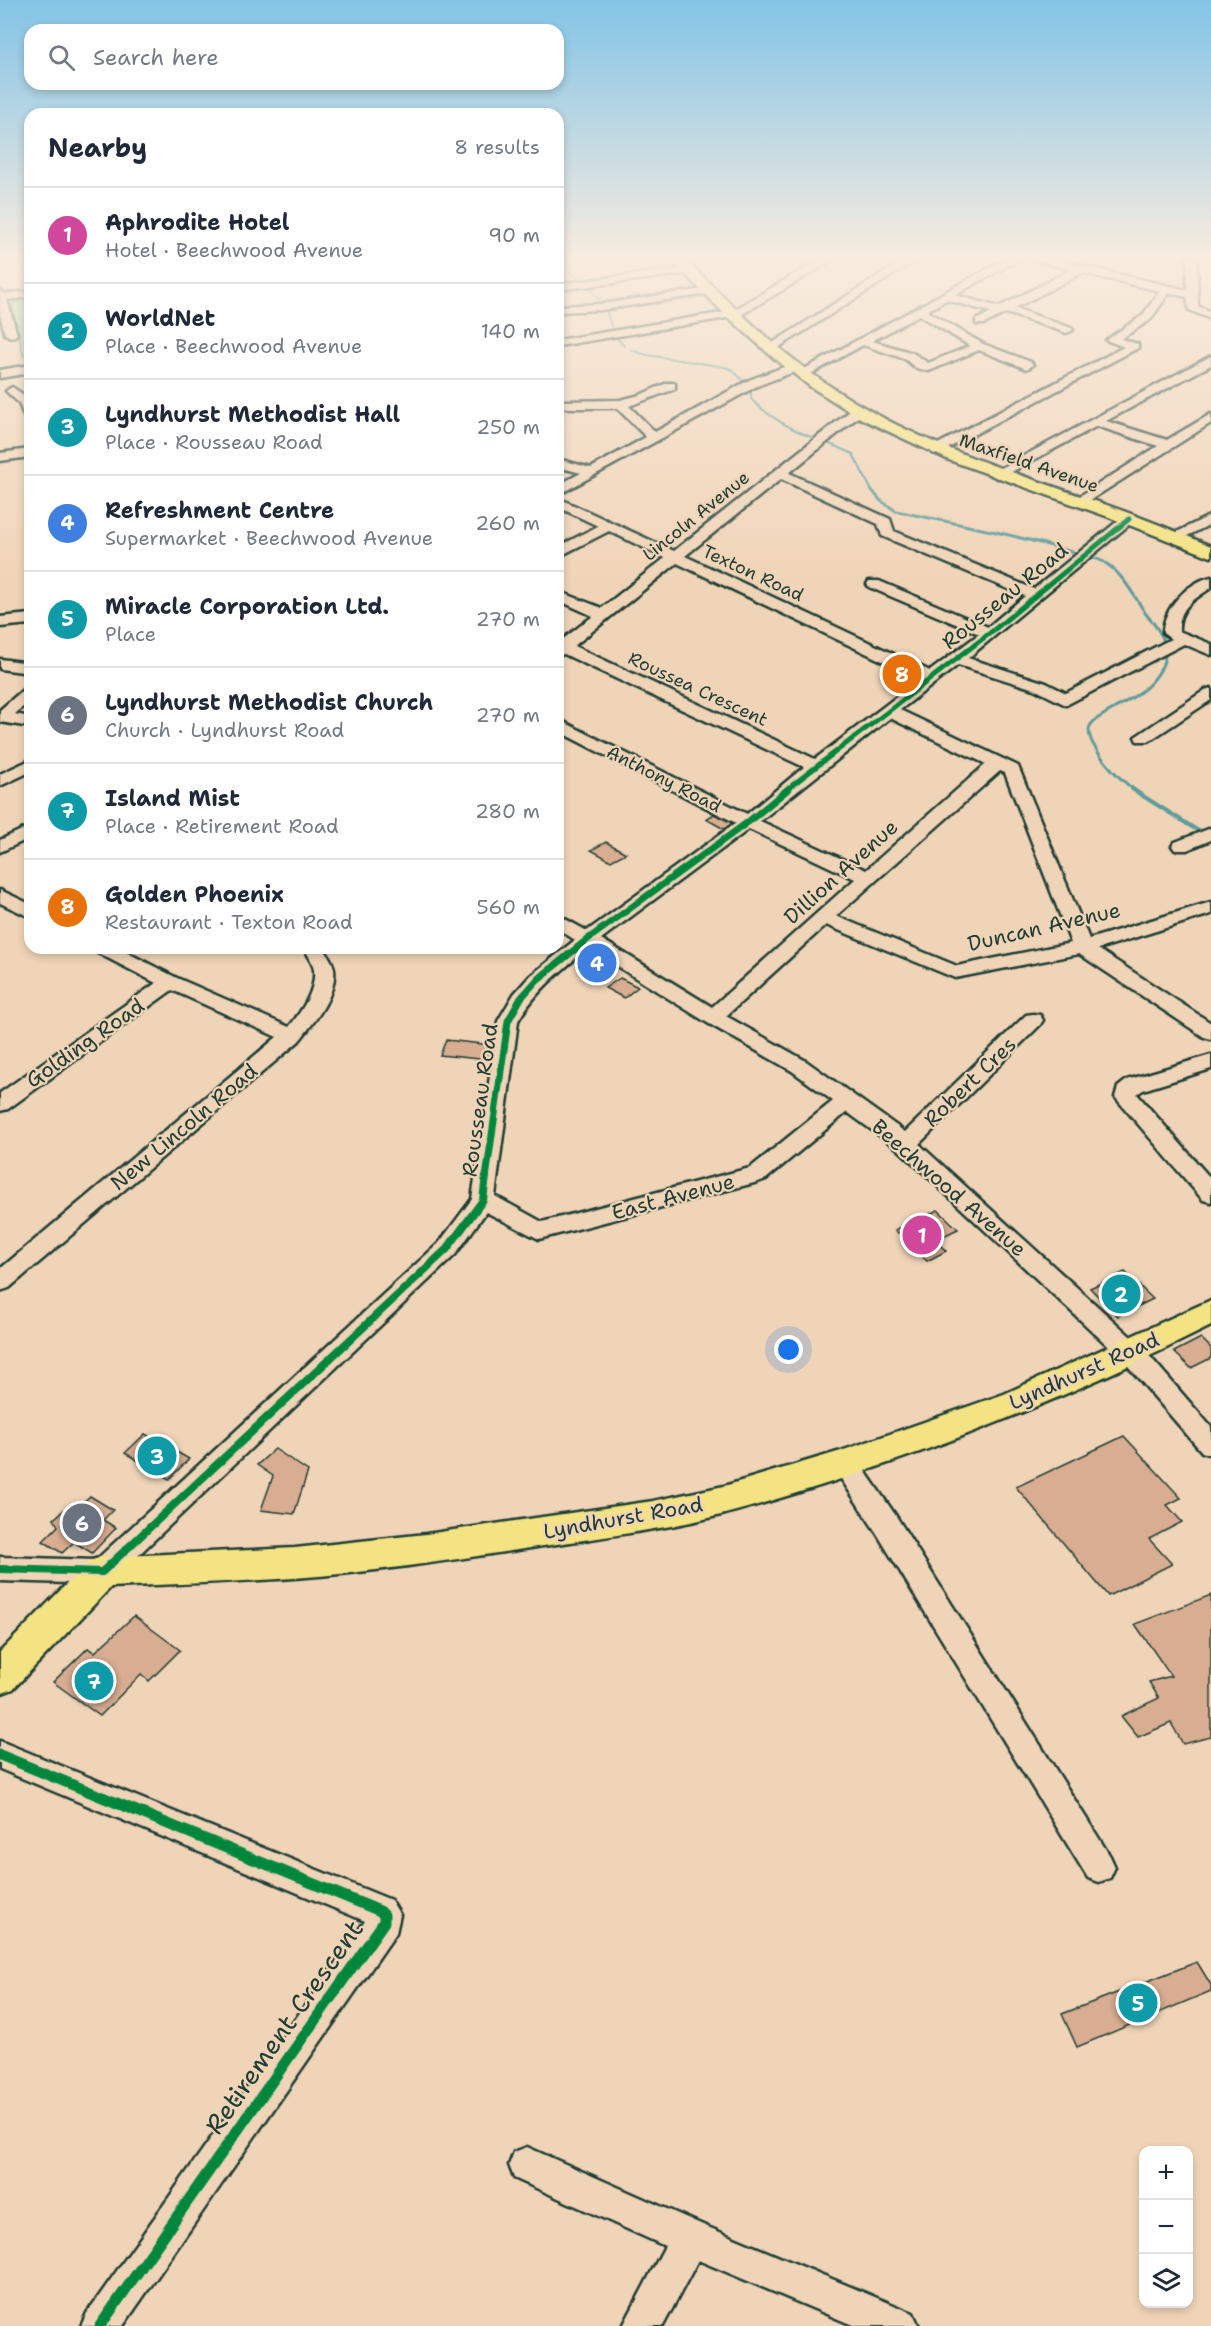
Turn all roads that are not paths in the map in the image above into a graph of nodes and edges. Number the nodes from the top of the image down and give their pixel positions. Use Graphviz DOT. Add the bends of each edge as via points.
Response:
graph roads {
  1 [pos="795,367"];
  2 [pos="807,367"];
  3 [pos="1093,367"];
  4 [pos="1199,367"];
  5 [pos="24,370"];
  6 [pos="799,370"];
  7 [pos="0,374"];
  8 [pos="671,386"];
  9 [pos="6,390"];
  10 [pos="24,393"];
  11 [pos="566,404"];
  12 [pos="621,405"];
  13 [pos="859,410"];
  14 [pos="1211,418"];
  15 [pos="1097,422"];
  16 [pos="654,438"];
  17 [pos="1166,444"];
  18 [pos="937,450"];
  19 [pos="24,454"];
  20 [pos="0,457"];
  21 [pos="564,465"];
  22 [pos="592,472"];
  23 [pos="780,474"];
  24 [pos="997,474"];
  25 [pos="564,488"];
  26 [pos="1078,501"];
  27 [pos="564,505"];
  28 [pos="1129,519"];
  29 [pos="1211,519"];
  30 [pos="606,527"];
  31 [pos="1174,537"];
  32 [pos="564,550"];
  33 [pos="1211,552"];
  34 [pos="675,558"];
  35 [pos="1211,581"];
  36 [pos="874,584"];
  37 [pos="1035,595"];
  38 [pos="564,598"];
  39 [pos="604,615"];
  40 [pos="24,620"];
  41 [pos="0,622"];
  42 [pos="990,633"];
  43 [pos="1172,644"];
  44 [pos="564,647"];
  45 [pos="564,650"];
  46 [pos="1211,650"];
  47 [pos="956,659"];
  48 [pos="0,664"];
  49 [pos="24,667"];
  50 [pos="932,678"];
  51 [pos="1211,693"];
  52 [pos="24,698"];
  53 [pos="889,711"];
  54 [pos="1,721"];
  55 [pos="24,722"];
  56 [pos="564,727"];
  57 [pos="24,732"];
  58 [pos="1143,737"];
  59 [pos="999,762"];
  60 [pos="816,766"];
  61 [pos="24,768"];
  62 [pos="0,781"];
  63 [pos="748,822"];
  64 [pos="24,834"];
  65 [pos="1208,834"];
  66 [pos="1181,846"];
  67 [pos="0,847"];
  68 [pos="868,878"];
  69 [pos="0,896"];
  70 [pos="24,908"];
  71 [pos="1211,908"];
  72 [pos="823,916"];
  73 [pos="564,925"];
  74 [pos="588,939"];
  75 [pos="1082,947"];
  76 [pos="115,954"];
  77 [pos="317,954"];
  78 [pos="170,982"];
  79 [pos="713,1017"];
  80 [pos="1033,1020"];
  81 [pos="1211,1032"];
  82 [pos="292,1036"];
  83 [pos="1211,1062"];
  84 [pos="847,1101"];
  85 [pos="0,1104"];
  86 [pos="906,1144"];
  87 [pos="1211,1194"];
  88 [pos="483,1200"];
  89 [pos="0,1282"];
  90 [pos="1211,1312"];
  91 [pos="1131,1352"];
  92 [pos="1211,1445"];
  93 [pos="845,1463"];
  94 [pos="0,1569"];
  95 [pos="102,1572"];
  96 [pos="0,1677"];
  97 [pos="0,1755"];
  98 [pos="1099,1867"];
  99 [pos="527,2165"];
  100 [pos="690,2238"];
  101 [pos="100,2326"];
  102 [pos="642,2326"];
  103 [pos="900,2326"];
  1 -- 6 [label="main road, Maxfield Avenue"];
  2 -- 6 [label="street"];
  3 -- 18 [label="street"];
  4 -- 15 [label="street"];
  5 -- 7 [label="street"];
  6 -- 13 [label="main road, Maxfield Avenue"];
  6 -- 16 [label="street" via="753,383"];
  8 -- 12 [label="street"];
  9 -- 10 [label="street"];
  11 -- 12 [label="street"];
  12 -- 16 [label="street"];
  13 -- 18 [label="main road, Maxfield Avenue"];
  13 -- 23 [label="street, Lincoln Avenue"];
  14 -- 17 [label="street"];
  15 -- 17 [label="street"];
  15 -- 24 [label="street"];
  16 -- 22 [label="street"];
  17 -- 26 [label="street"];
  18 -- 24 [label="main road, Maxfield Avenue"];
  19 -- 20 [label="street"];
  21 -- 22 [label="street"];
  22 -- 25 [label="street"];
  23 -- 34 [label="street, Lincoln Avenue"];
  23 -- 37 [label="street" via="885,522 888,533"];
  24 -- 26 [label="main road, Maxfield Avenue"];
  26 -- 28 [label="main road, Maxfield Avenue"];
  27 -- 30 [label="street, Texton Road"];
  28 -- 31 [label="main road, Maxfield Avenue"];
  28 -- 37 [label="street, Rousseau Road"];
  29 -- 31 [label="street"];
  30 -- 32 [label="street"];
  30 -- 34 [label="street, Texton Road"];
  31 -- 33 [label="main road, Maxfield Avenue"];
  34 -- 39 [label="street, Lincoln Avenue"];
  34 -- 50 [label="street, Texton Road"];
  35 -- 43 [label="street" via="1171,615"];
  36 -- 42 [label="street"];
  37 -- 42 [label="street, Rousseau Road"];
  38 -- 39 [label="street"];
  39 -- 44 [label="street, Lincoln Avenue"];
  40 -- 41 [label="street"];
  42 -- 47 [label="street, Rousseau Road"];
  43 -- 46 [label="street"];
  43 -- 47 [label="street" via="1066,700 1040,686"];
  45 -- 60 [label="street, Roussea Crescent"];
  47 -- 50 [label="street, Rousseau Road"];
  48 -- 49 [label="street"];
  50 -- 53 [label="street, Rousseau Road"];
  51 -- 58 [label="street"];
  52 -- 54 [label="street"];
  53 -- 59 [label="street"];
  53 -- 60 [label="street, Rousseau Road"];
  54 -- 55 [label="street"];
  54 -- 57 [label="street"];
  56 -- 63 [label="street, Anthony Road"];
  59 -- 68 [label="street, Dillion Avenue"];
  59 -- 75 [label="street" via="1012,770"];
  60 -- 63 [label="street, Rousseau Road"];
  61 -- 62 [label="street"];
  63 -- 68 [label="street, Anthony Road"];
  63 -- 74 [label="street, Rousseau Road"];
  64 -- 67 [label="street"];
  65 -- 66 [label="street"];
  68 -- 72 [label="street, Dillion Avenue"];
  69 -- 70 [label="street"];
  71 -- 75 [label="street, Duncan Avenue"];
  72 -- 75 [label="street, Duncan Avenue" via="955,972"];
  72 -- 79 [label="street, Dillion Avenue"];
  73 -- 74 [label="street, Beechwood Avenue"];
  74 -- 79 [label="street, Beechwood Avenue"];
  74 -- 88 [label="street, Rousseau Road" via="537,980 508,1021"];
  75 -- 81 [label="street"];
  76 -- 78 [label="street"];
  77 -- 82 [label="street, New Lincoln Road" via="324,968 320,992"];
  78 -- 82 [label="street"];
  78 -- 85 [label="street, Golding Road"];
  79 -- 84 [label="street, Beechwood Avenue" via="799,1066"];
  80 -- 86 [label="street, Robert Cres"];
  82 -- 89 [label="street, New Lincoln Road"];
  83 -- 87 [label="street" via="1134,1085 1126,1097"];
  84 -- 86 [label="street, Beechwood Avenue"];
  84 -- 88 [label="street, East Avenue" via="758,1174 539,1231"];
  86 -- 91 [label="street, Beechwood Avenue"];
  88 -- 95 [label="street, Rousseau Road" via="447,1249"];
  90 -- 91 [label="main road, Lyndhurst Road"];
  91 -- 92 [label="street, Beechwood Avenue"];
  91 -- 93 [label="main road, Lyndhurst Road" via="1016,1403"];
  93 -- 95 [label="main road, Lyndhurst Road" via="724,1500 521,1536 295,1563"];
  93 -- 98 [label="street"];
  94 -- 95 [label="street, Lyndhurst Road"];
  95 -- 96 [label="main road"];
  97 -- 101 [label="street, Retirement Crescent" via="384,1915 384,1922"];
  99 -- 100 [label="street"];
  100 -- 102 [label="street"];
  100 -- 103 [label="street"];
}
